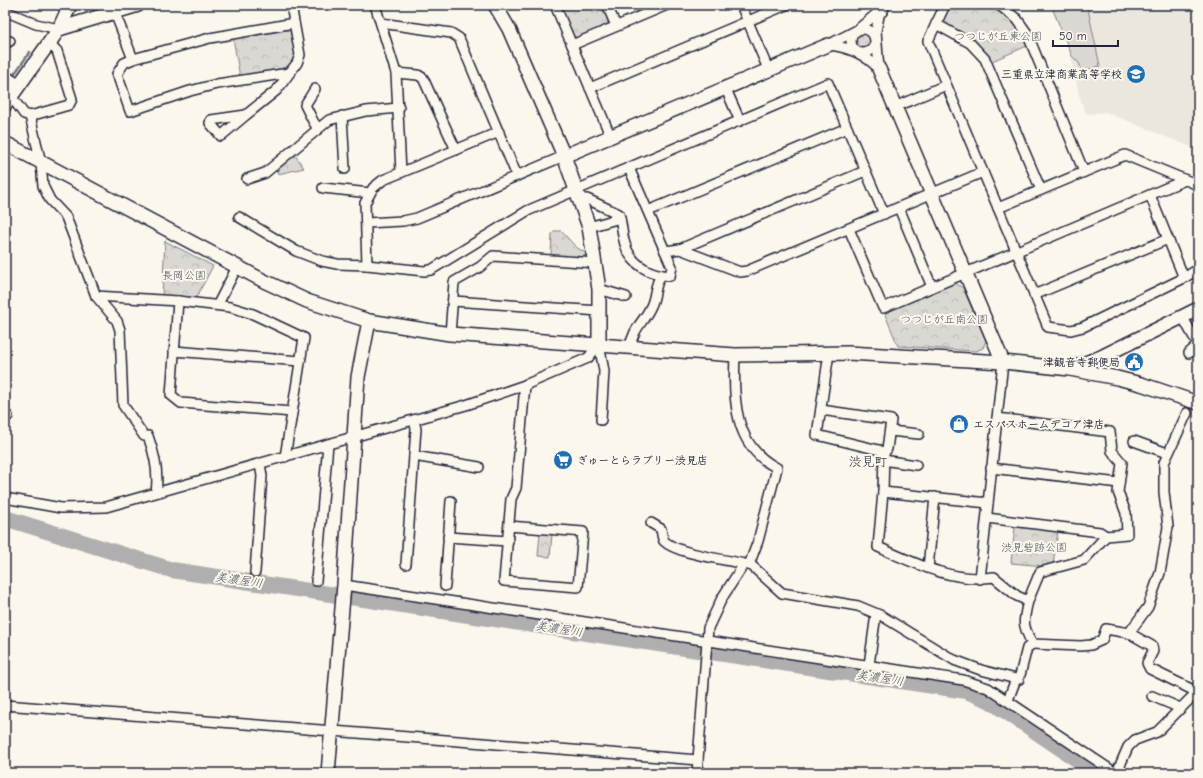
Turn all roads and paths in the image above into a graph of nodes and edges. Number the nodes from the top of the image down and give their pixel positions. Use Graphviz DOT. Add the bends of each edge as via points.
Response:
graph roads {
  1 [pos="70,5"];
  2 [pos="138,5"];
  3 [pos="291,5"];
  4 [pos="375,5"];
  5 [pos="495,5"];
  6 [pos="555,5"];
  7 [pos="607,5"];
  8 [pos="667,5"];
  9 [pos="741,5"];
  10 [pos="786,5"];
  11 [pos="945,5"];
  12 [pos="999,5"];
  13 [pos="882,7"];
  14 [pos="5,11"];
  15 [pos="115,13"];
  16 [pos="748,22"];
  17 [pos="381,23"];
  18 [pos="294,24"];
  19 [pos="936,24"];
  20 [pos="616,26"];
  21 [pos="59,29"];
  22 [pos="857,30"];
  23 [pos="876,40"];
  24 [pos="48,42"];
  25 [pos="572,45"];
  26 [pos="828,45"];
  27 [pos="856,51"];
  28 [pos="133,59"];
  29 [pos="768,69"];
  30 [pos="879,69"];
  31 [pos="289,73"];
  32 [pos="396,73"];
  33 [pos="5,76"];
  34 [pos="17,84"];
  35 [pos="946,85"];
  36 [pos="725,87"];
  37 [pos="590,88"];
  38 [pos="315,89"];
  39 [pos="8,100"];
  40 [pos="896,107"];
  41 [pos="399,108"];
  42 [pos="246,115"];
  43 [pos="30,116"];
  44 [pos="342,116"];
  45 [pos="740,121"];
  46 [pos="318,128"];
  47 [pos="847,128"];
  48 [pos="499,132"];
  49 [pos="610,135"];
  50 [pos="5,143"];
  51 [pos="456,150"];
  52 [pos="564,156"];
  53 [pos="41,163"];
  54 [pos="629,168"];
  55 [pos="345,169"];
  56 [pos="865,171"];
  57 [pos="401,172"];
  58 [pos="983,172"];
  59 [pos="1084,172"];
  60 [pos="517,176"];
  61 [pos="247,179"];
  62 [pos="1185,180"];
  63 [pos="1198,185"];
  64 [pos="323,188"];
  65 [pos="1041,190"];
  66 [pos="370,193"];
  67 [pos="933,193"];
  68 [pos="577,194"];
  69 [pos="1150,195"];
  70 [pos="899,208"];
  71 [pos="998,208"];
  72 [pos="648,212"];
  73 [pos="884,214"];
  74 [pos="239,217"];
  75 [pos="620,218"];
  76 [pos="366,223"];
  77 [pos="589,227"];
  78 [pos="849,229"];
  79 [pos="1168,239"];
  80 [pos="680,250"];
  81 [pos="665,251"];
  82 [pos="1016,251"];
  83 [pos="596,263"];
  84 [pos="367,265"];
  85 [pos="236,267"];
  86 [pos="1198,269"];
  87 [pos="966,273"];
  88 [pos="661,275"];
  89 [pos="1184,278"];
  90 [pos="932,287"];
  91 [pos="599,289"];
  92 [pos="1034,295"];
  93 [pos="96,296"];
  94 [pos="626,297"];
  95 [pos="178,301"];
  96 [pos="453,301"];
  97 [pos="218,304"];
  98 [pos="1198,308"];
  99 [pos="600,311"];
  100 [pos="1182,316"];
  101 [pos="369,321"];
  102 [pos="450,334"];
  103 [pos="599,344"];
  104 [pos="630,348"];
  105 [pos="174,351"];
  106 [pos="829,353"];
  107 [pos="1189,353"];
  108 [pos="735,355"];
  109 [pos="300,361"];
  110 [pos="1003,362"];
  111 [pos="1070,369"];
  112 [pos="525,385"];
  113 [pos="1198,403"];
  114 [pos="821,410"];
  115 [pos="292,412"];
  116 [pos="1187,413"];
  117 [pos="997,418"];
  118 [pos="414,420"];
  119 [pos="601,420"];
  120 [pos="890,431"];
  121 [pos="919,434"];
  122 [pos="355,437"];
  123 [pos="1134,441"];
  124 [pos="328,444"];
  125 [pos="1167,453"];
  126 [pos="285,456"];
  127 [pos="414,456"];
  128 [pos="884,457"];
  129 [pos="260,464"];
  130 [pos="916,465"];
  131 [pos="479,467"];
  132 [pos="991,468"];
  133 [pos="1119,483"];
  134 [pos="156,492"];
  135 [pos="883,492"];
  136 [pos="935,497"];
  137 [pos="5,498"];
  138 [pos="451,502"];
  139 [pos="988,503"];
  140 [pos="987,518"];
  141 [pos="651,523"];
  142 [pos="509,526"];
  143 [pos="1106,536"];
  144 [pos="448,537"];
  145 [pos="508,541"];
  146 [pos="406,564"];
  147 [pos="747,564"];
  148 [pos="928,568"];
  149 [pos="254,572"];
  150 [pos="980,579"];
  151 [pos="316,582"];
  152 [pos="344,585"];
  153 [pos="444,586"];
  154 [pos="1028,601"];
  155 [pos="876,614"];
  156 [pos="1129,633"];
  157 [pos="707,642"];
  158 [pos="1032,644"];
  159 [pos="869,665"];
  160 [pos="1016,679"];
  161 [pos="1197,692"];
  162 [pos="1152,696"];
  163 [pos="1008,700"];
  164 [pos="5,705"];
  165 [pos="1180,708"];
  166 [pos="332,731"];
  167 [pos="698,760"];
  168 [pos="1117,772"];
  169 [pos="328,773"];
  170 [pos="697,773"];
  1 -- 21 [label="street"];
  2 -- 15 [label="street"];
  3 -- 18 [label="street"];
  4 -- 17 [label="street"];
  5 -- 52 [label="street" via="510,29"];
  6 -- 25 [label="street"];
  7 -- 20 [label="street"];
  8 -- 20 [label="street"];
  9 -- 16 [label="street"];
  10 -- 16 [label="street"];
  11 -- 19 [label="street"];
  12 -- 59 [label="street" via="1017,19 1027,33"];
  13 -- 22 [label="street"];
  13 -- 23 [label="street" via="877,20"];
  14 -- 21 [label="street" via="36,24"];
  15 -- 21 [label="street"];
  15 -- 28 [label="street"];
  16 -- 29 [label="street"];
  16 -- 37 [label="street"];
  17 -- 32 [label="street"];
  17 -- 48 [label="street" via="451,33 459,38"];
  18 -- 28 [label="street" via="210,38"];
  18 -- 31 [label="street" via="300,56"];
  19 -- 35 [label="street" via="928,41"];
  19 -- 65 [label="street" via="970,43 985,59"];
  20 -- 25 [label="street"];
  21 -- 24 [label="street"];
  22 -- 23 [label="street" via="871,30"];
  22 -- 26 [label="street"];
  22 -- 27 [label="street" via="850,39"];
  23 -- 27 [label="street" via="870,51"];
  23 -- 30 [label="street"];
  24 -- 34 [label="street"];
  24 -- 43 [label="street" via="57,51 72,99 69,105"];
  25 -- 37 [label="street"];
  26 -- 27 [label="street"];
  26 -- 29 [label="street"];
  27 -- 30 [label="street"];
  28 -- 31 [label="street" via="124,63 117,74 130,111 211,86"];
  29 -- 36 [label="street"];
  30 -- 40 [label="street"];
  31 -- 42 [label="street" via="277,90"];
  32 -- 41 [label="street"];
  32 -- 51 [label="street" via="423,78"];
  33 -- 34 [label="street"];
  34 -- 39 [label="street"];
  35 -- 40 [label="street"];
  35 -- 58 [label="street"];
  36 -- 45 [label="street"];
  36 -- 49 [label="street"];
  37 -- 49 [label="street"];
  38 -- 46 [label="street" via="305,105"];
  39 -- 43 [label="street"];
  40 -- 67 [label="street"];
  41 -- 44 [label="street"];
  41 -- 57 [label="street"];
  43 -- 53 [label="street"];
  44 -- 46 [label="street" via="328,120"];
  44 -- 55 [label="street"];
  45 -- 47 [label="street" via="828,83"];
  45 -- 54 [label="street"];
  46 -- 61 [label="street" via="265,173"];
  47 -- 56 [label="street"];
  47 -- 72 [label="street"];
  48 -- 51 [label="street"];
  48 -- 60 [label="street"];
  49 -- 52 [label="street"];
  50 -- 53 [label="street"];
  51 -- 57 [label="street"];
  52 -- 60 [label="street"];
  52 -- 68 [label="street"];
  53 -- 85 [label="street"];
  53 -- 93 [label="street" via="43,186 50,200 66,217"];
  54 -- 68 [label="street"];
  54 -- 72 [label="street"];
  56 -- 73 [label="street"];
  56 -- 80 [label="street"];
  57 -- 66 [label="street" via="382,180"];
  58 -- 67 [label="street"];
  58 -- 71 [label="street"];
  59 -- 62 [label="street" via="1125,155"];
  59 -- 65 [label="street"];
  60 -- 76 [label="street" via="417,218"];
  62 -- 63 [label="street"];
  62 -- 69 [label="street"];
  64 -- 66 [label="street"];
  65 -- 71 [label="street"];
  66 -- 76 [label="street" via="365,203"];
  67 -- 70 [label="street"];
  67 -- 87 [label="street"];
  68 -- 75 [label="street" via="619,214"];
  68 -- 77 [label="street"];
  68 -- 84 [label="street" via="517,216 432,270"];
  69 -- 79 [label="street"];
  69 -- 82 [label="street"];
  70 -- 73 [label="street"];
  70 -- 90 [label="street"];
  71 -- 82 [label="street"];
  72 -- 81 [label="street"];
  73 -- 78 [label="street"];
  74 -- 84 [label="street" via="264,234 306,255 337,264"];
  75 -- 77 [label="street"];
  75 -- 88 [label="street" via="624,243 631,257 642,267"];
  76 -- 84 [label="street"];
  77 -- 83 [label="street"];
  78 -- 80 [label="street" via="743,272"];
  78 -- 90 [label="street" via="883,308"];
  79 -- 89 [label="street"];
  79 -- 92 [label="street"];
  80 -- 81 [label="street"];
  81 -- 88 [label="street" via="672,267 670,276"];
  82 -- 87 [label="street"];
  82 -- 92 [label="street"];
  83 -- 91 [label="street"];
  83 -- 96 [label="street" via="493,256 454,282"];
  85 -- 97 [label="street"];
  85 -- 101 [label="street" via="307,301"];
  86 -- 89 [label="street"];
  87 -- 90 [label="street"];
  87 -- 110 [label="street"];
  88 -- 104 [label="street" via="655,286 653,301 632,336"];
  89 -- 92 [label="street" via="1075,330 1048,327"];
  91 -- 94 [label="street"];
  91 -- 99 [label="street"];
  93 -- 95 [label="street"];
  93 -- 134 [label="street" via="117,321 120,330 123,405 144,436 148,436 156,464"];
  95 -- 97 [label="street"];
  95 -- 105 [label="street"];
  96 -- 99 [label="street"];
  96 -- 102 [label="street"];
  97 -- 109 [label="street" via="253,314 304,338"];
  98 -- 100 [label="street"];
  99 -- 103 [label="street"];
  100 -- 107 [label="street" via="1197,346"];
  100 -- 111 [label="street" via="1101,357"];
  101 -- 102 [label="street"];
  101 -- 122 [label="street" via="358,377"];
  102 -- 103 [label="street"];
  103 -- 104 [label="street"];
  103 -- 112 [label="street" via="588,358"];
  103 -- 119 [label="street" via="604,371"];
  104 -- 108 [label="street"];
  105 -- 109 [label="street"];
  105 -- 115 [label="street" via="171,395 181,403"];
  106 -- 108 [label="street"];
  106 -- 110 [label="street"];
  106 -- 114 [label="street"];
  108 -- 147 [label="street" via="734,389 740,427 761,458 777,468 758,541"];
  109 -- 115 [label="street"];
  110 -- 111 [label="street"];
  110 -- 117 [label="street"];
  111 -- 113 [label="street" via="1141,384"];
  112 -- 118 [label="street"];
  112 -- 142 [label="street" via="516,488 511,499"];
  114 -- 120 [label="street" via="891,420"];
  114 -- 128 [label="street" via="817,435 879,450"];
  115 -- 126 [label="street"];
  116 -- 125 [label="street"];
  117 -- 132 [label="street"];
  117 -- 133 [label="street" via="1110,432 1112,451 1122,463"];
  118 -- 122 [label="street"];
  118 -- 127 [label="street"];
  120 -- 121 [label="street"];
  120 -- 128 [label="street"];
  122 -- 124 [label="street"];
  122 -- 152 [label="street"];
  123 -- 125 [label="street"];
  124 -- 126 [label="street"];
  124 -- 151 [label="street"];
  125 -- 156 [label="street" via="1163,472 1168,526 1160,573 1148,607"];
  126 -- 129 [label="street"];
  127 -- 131 [label="street"];
  127 -- 146 [label="street"];
  128 -- 130 [label="street"];
  128 -- 135 [label="street"];
  129 -- 134 [label="street"];
  129 -- 149 [label="street" via="262,476"];
  132 -- 133 [label="street"];
  132 -- 139 [label="street"];
  133 -- 143 [label="street" via="1118,492 1126,514 1127,534"];
  134 -- 137 [label="street" via="106,507 75,509"];
  135 -- 136 [label="street"];
  135 -- 148 [label="street" via="878,547"];
  136 -- 139 [label="street"];
  136 -- 148 [label="street"];
  138 -- 144 [label="street"];
  139 -- 140 [label="street"];
  140 -- 143 [label="street" via="1100,532"];
  140 -- 150 [label="street"];
  141 -- 147 [label="street" via="661,529 663,539 669,545 681,550"];
  142 -- 145 [label="street"];
  142 -- 145 [label="street" via="583,532 578,587 504,581"];
  143 -- 154 [label="street" via="1084,560 1040,572"];
  144 -- 145 [label="street"];
  144 -- 153 [label="street"];
  147 -- 155 [label="street" via="782,593 853,605"];
  147 -- 157 [label="street" via="722,598 708,628"];
  148 -- 150 [label="street"];
  150 -- 154 [label="street" via="994,577 1017,596"];
  152 -- 157 [label="street"];
  152 -- 166 [label="street"];
  154 -- 158 [label="street" via="1023,619"];
  155 -- 159 [label="street"];
  155 -- 160 [label="street" via="954,660"];
  156 -- 158 [label="street" via="1106,629 1102,640 1084,646"];
  156 -- 161 [label="street" via="1152,646 1153,651 1147,663 1150,669"];
  157 -- 159 [label="street"];
  157 -- 167 [label="street"];
  158 -- 160 [label="street" via="1027,648 1019,679"];
  159 -- 163 [label="street" via="963,680 988,688"];
  160 -- 163 [label="street"];
  161 -- 165 [label="street"];
  162 -- 165 [label="street"];
  163 -- 168 [label="street"];
  164 -- 166 [label="street"];
  165 -- 168 [label="street" via="1157,732 1134,740 1128,747"];
  166 -- 167 [label="street"];
  166 -- 169 [label="street"];
  167 -- 170 [label="street"];
}
